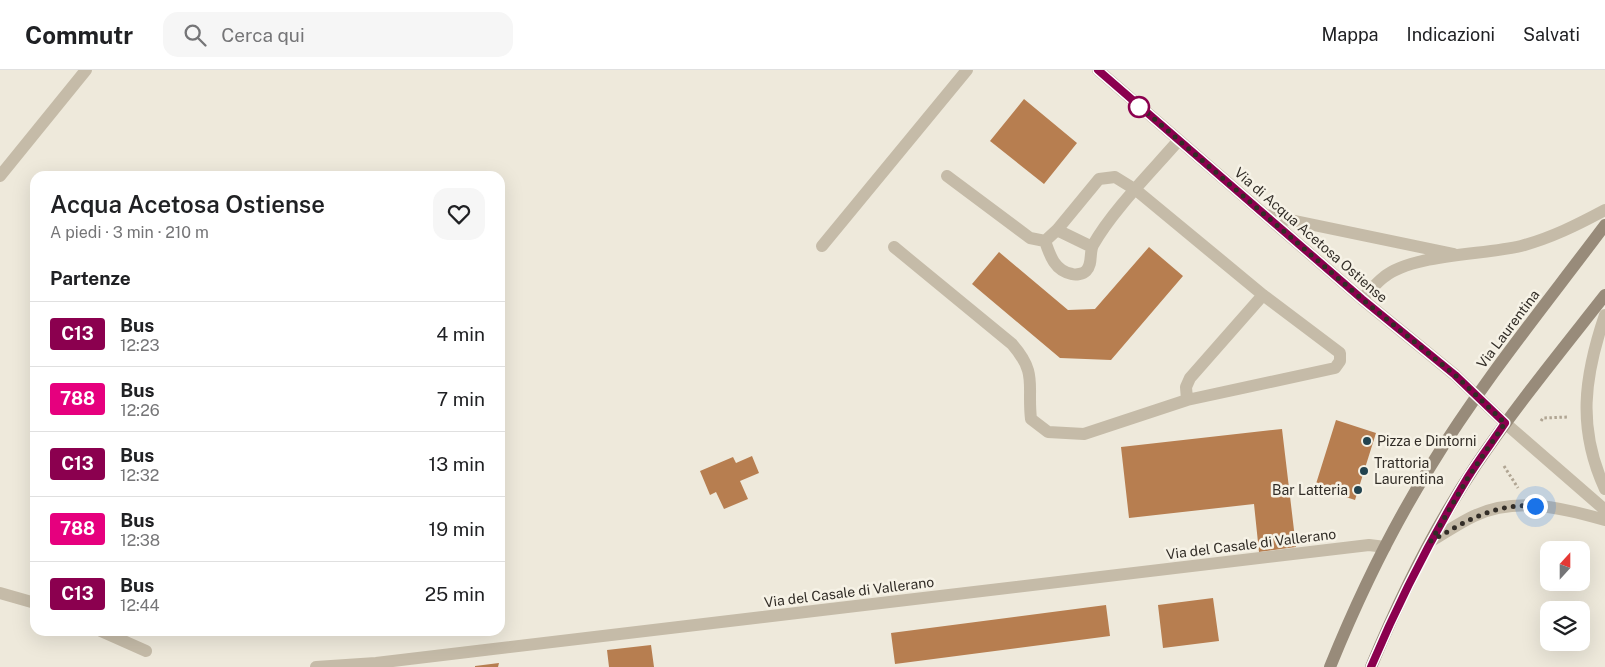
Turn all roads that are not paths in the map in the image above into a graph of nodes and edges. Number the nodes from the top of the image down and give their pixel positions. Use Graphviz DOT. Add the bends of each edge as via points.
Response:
graph roads {
  1 [pos="86,70"];
  2 [pos="967,70"];
  3 [pos="1098,70"];
  4 [pos="1178,141"];
  5 [pos="0,176"];
  6 [pos="947,176"];
  7 [pos="1136,190"];
  8 [pos="1605,210"];
  9 [pos="1263,214"];
  10 [pos="1605,225"];
  11 [pos="1057,230"];
  12 [pos="1045,241"];
  13 [pos="822,246"];
  14 [pos="894,247"];
  15 [pos="1092,247"];
  16 [pos="1462,255"];
  17 [pos="1263,295"];
  18 [pos="1605,296"];
  19 [pos="1362,299"];
  20 [pos="1605,315"];
  21 [pos="1478,396"];
  22 [pos="1187,400"];
  23 [pos="1505,423"];
  24 [pos="1605,489"];
  25 [pos="1605,510"];
  26 [pos="1605,520"];
  27 [pos="1431,541"];
  28 [pos="1385,547"];
  29 [pos="0,593"];
  30 [pos="30,602"];
  31 [pos="113,636"];
  32 [pos="146,650"];
  33 [pos="316,667"];
  34 [pos="1330,667"];
  35 [pos="1371,667"];
  1 -- 5 [label="street"];
  2 -- 13 [label="street"];
  3 -- 4 [label="street, Via di Acqua Acetosa Ostiense"];
  4 -- 7 [label="street"];
  4 -- 9 [label="street, Via di Acqua Acetosa Ostiense"];
  6 -- 12 [label="street" via="1030,238"];
  7 -- 11 [label="street" via="1115,177 1099,179"];
  7 -- 15 [label="street"];
  7 -- 17 [label="street"];
  8 -- 16 [label="street" via="1545,239"];
  9 -- 16 [label="street"];
  9 -- 19 [label="street, Via di Acqua Acetosa Ostiense"];
  10 -- 21 [label="main road, Via Laurentina"];
  11 -- 12 [label="street"];
  11 -- 15 [label="street"];
  12 -- 15 [label="street" via="1055,266 1064,273 1076,275 1086,271 1091,262"];
  14 -- 22 [label="street" via="1024,357 1031,373 1031,419 1048,432 1084,434"];
  16 -- 19 [label="street" via="1400,268 1384,276"];
  17 -- 22 [label="street" via="1190,378 1186,388"];
  17 -- 22 [label="street" via="1340,353 1340,361 1335,368"];
  18 -- 23 [label="main road"];
  19 -- 21 [label="street, Via di Acqua Acetosa Ostiense"];
  20 -- 24 [label="street" via="1588,374 1585,416 1593,456"];
  21 -- 23 [label="street, Via di Acqua Acetosa Ostiense"];
  21 -- 28 [label="main road, Via Laurentina" via="1430,467"];
  23 -- 25 [label="street, Via di Acqua Acetosa Ostiense"];
  23 -- 27 [label="main road"];
  26 -- 27 [label="street" via="1564,509 1514,505 1474,516"];
  27 -- 35 [label="main road" via="1395,610"];
  28 -- 33 [label="street, Via del Casale di Vallerano" via="1369,545 386,662"];
  28 -- 34 [label="main road, Via Laurentina"];
  29 -- 30 [label="street"];
  31 -- 32 [label="street"];
}
